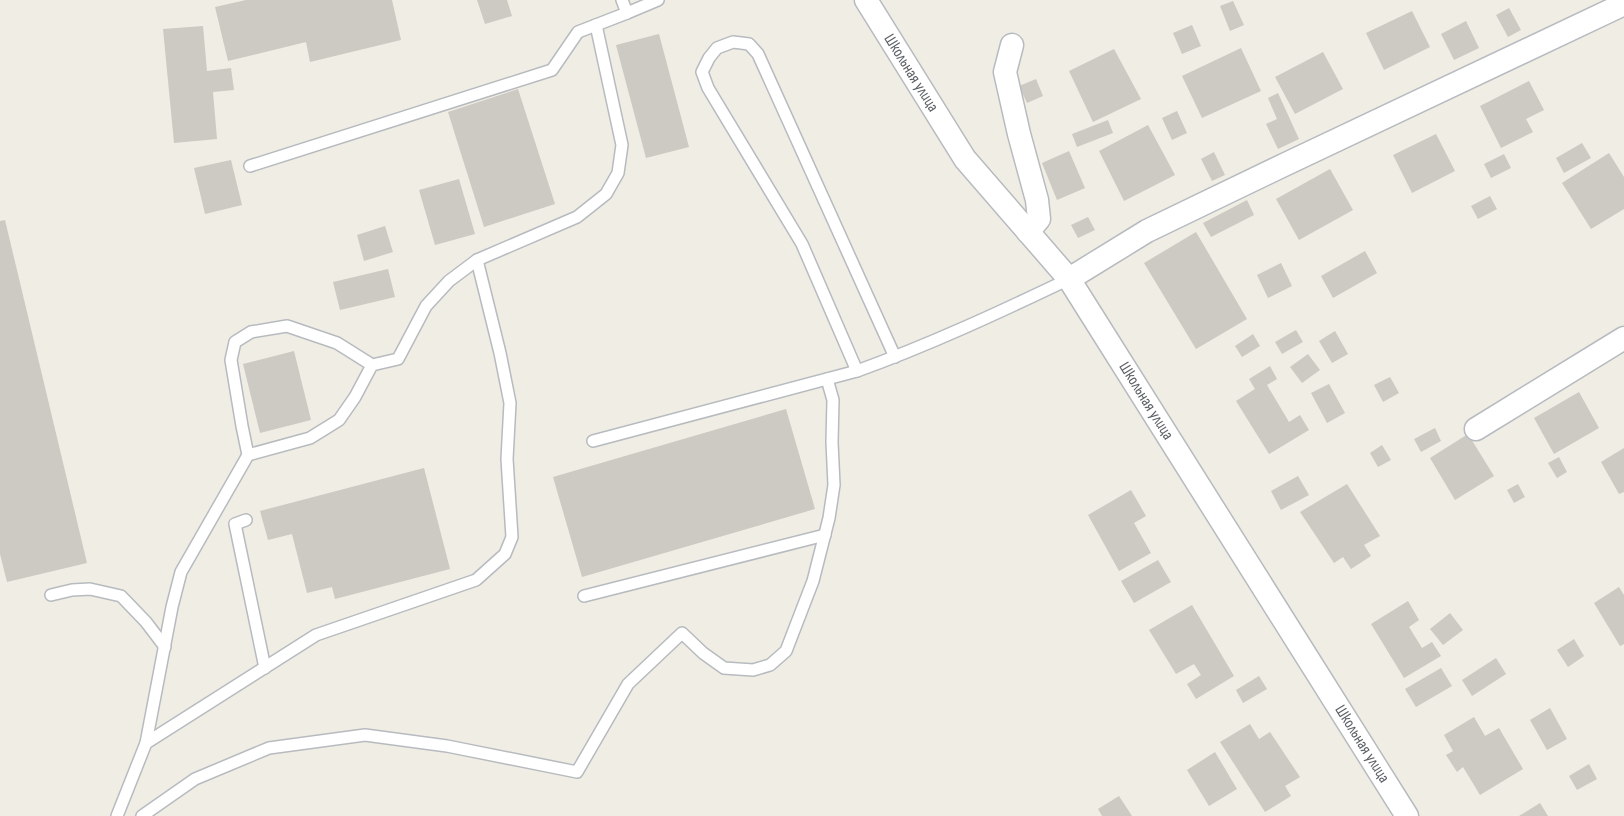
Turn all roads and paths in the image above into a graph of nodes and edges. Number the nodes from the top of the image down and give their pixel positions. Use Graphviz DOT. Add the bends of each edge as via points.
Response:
graph roads {
  1 [pos="622,0"];
  2 [pos="658,0"];
  3 [pos="866,0"];
  4 [pos="1624,4"];
  5 [pos="627,13"];
  6 [pos="596,25"];
  7 [pos="1012,46"];
  8 [pos="250,166"];
  9 [pos="1028,232"];
  10 [pos="477,260"];
  11 [pos="1069,279"];
  12 [pos="1624,338"];
  13 [pos="895,357"];
  14 [pos="372,365"];
  15 [pos="857,370"];
  16 [pos="827,379"];
  17 [pos="1476,429"];
  18 [pos="593,441"];
  19 [pos="248,454"];
  20 [pos="246,520"];
  21 [pos="825,534"];
  22 [pos="51,595"];
  23 [pos="584,596"];
  24 [pos="165,647"];
  25 [pos="265,668"];
  26 [pos="146,742"];
  27 [pos="117,816"];
  28 [pos="142,816"];
  29 [pos="1407,816"];
  1 -- 5 [label="lane"];
  2 -- 5 [label="lane"];
  3 -- 9 [label="street, Школьная улица" via="965,159"];
  4 -- 11 [label="street" via="1147,231"];
  5 -- 6 [label="lane"];
  6 -- 8 [label="lane" via="578,32 552,70"];
  6 -- 10 [label="lane" via="622,145 618,173 606,194 577,217"];
  7 -- 9 [label="street" via="1005,72 1039,218"];
  9 -- 11 [label="street, Школьная улица"];
  10 -- 14 [label="lane" via="449,281 426,306 398,359"];
  10 -- 25 [label="lane" via="510,403 507,459 512,537 505,554 476,580 316,635"];
  11 -- 13 [label="lane"];
  11 -- 29 [label="street, Школьная улица"];
  12 -- 17 [label="street"];
  13 -- 15 [label="lane"];
  13 -- 15 [label="lane" via="758,54 749,44 733,42 717,48 702,72 708,88 802,244"];
  14 -- 19 [label="lane" via="339,420 310,438"];
  14 -- 19 [label="lane" via="337,343 287,326 251,332 236,342 231,360"];
  15 -- 16 [label="lane"];
  16 -- 18 [label="lane"];
  16 -- 21 [label="lane" via="833,400 834,485"];
  19 -- 24 [label="lane" via="181,572"];
  20 -- 25 [label="lane" via="235,524"];
  21 -- 23 [label="lane"];
  21 -- 28 [label="lane" via="812,582 786,651 770,665 753,670 724,668 703,654 682,633 628,684 577,772 447,746 365,735 269,748 195,779"];
  22 -- 24 [label="lane" via="90,589 121,596"];
  24 -- 26 [label="lane"];
  25 -- 26 [label="lane"];
  26 -- 27 [label="lane"];
}
